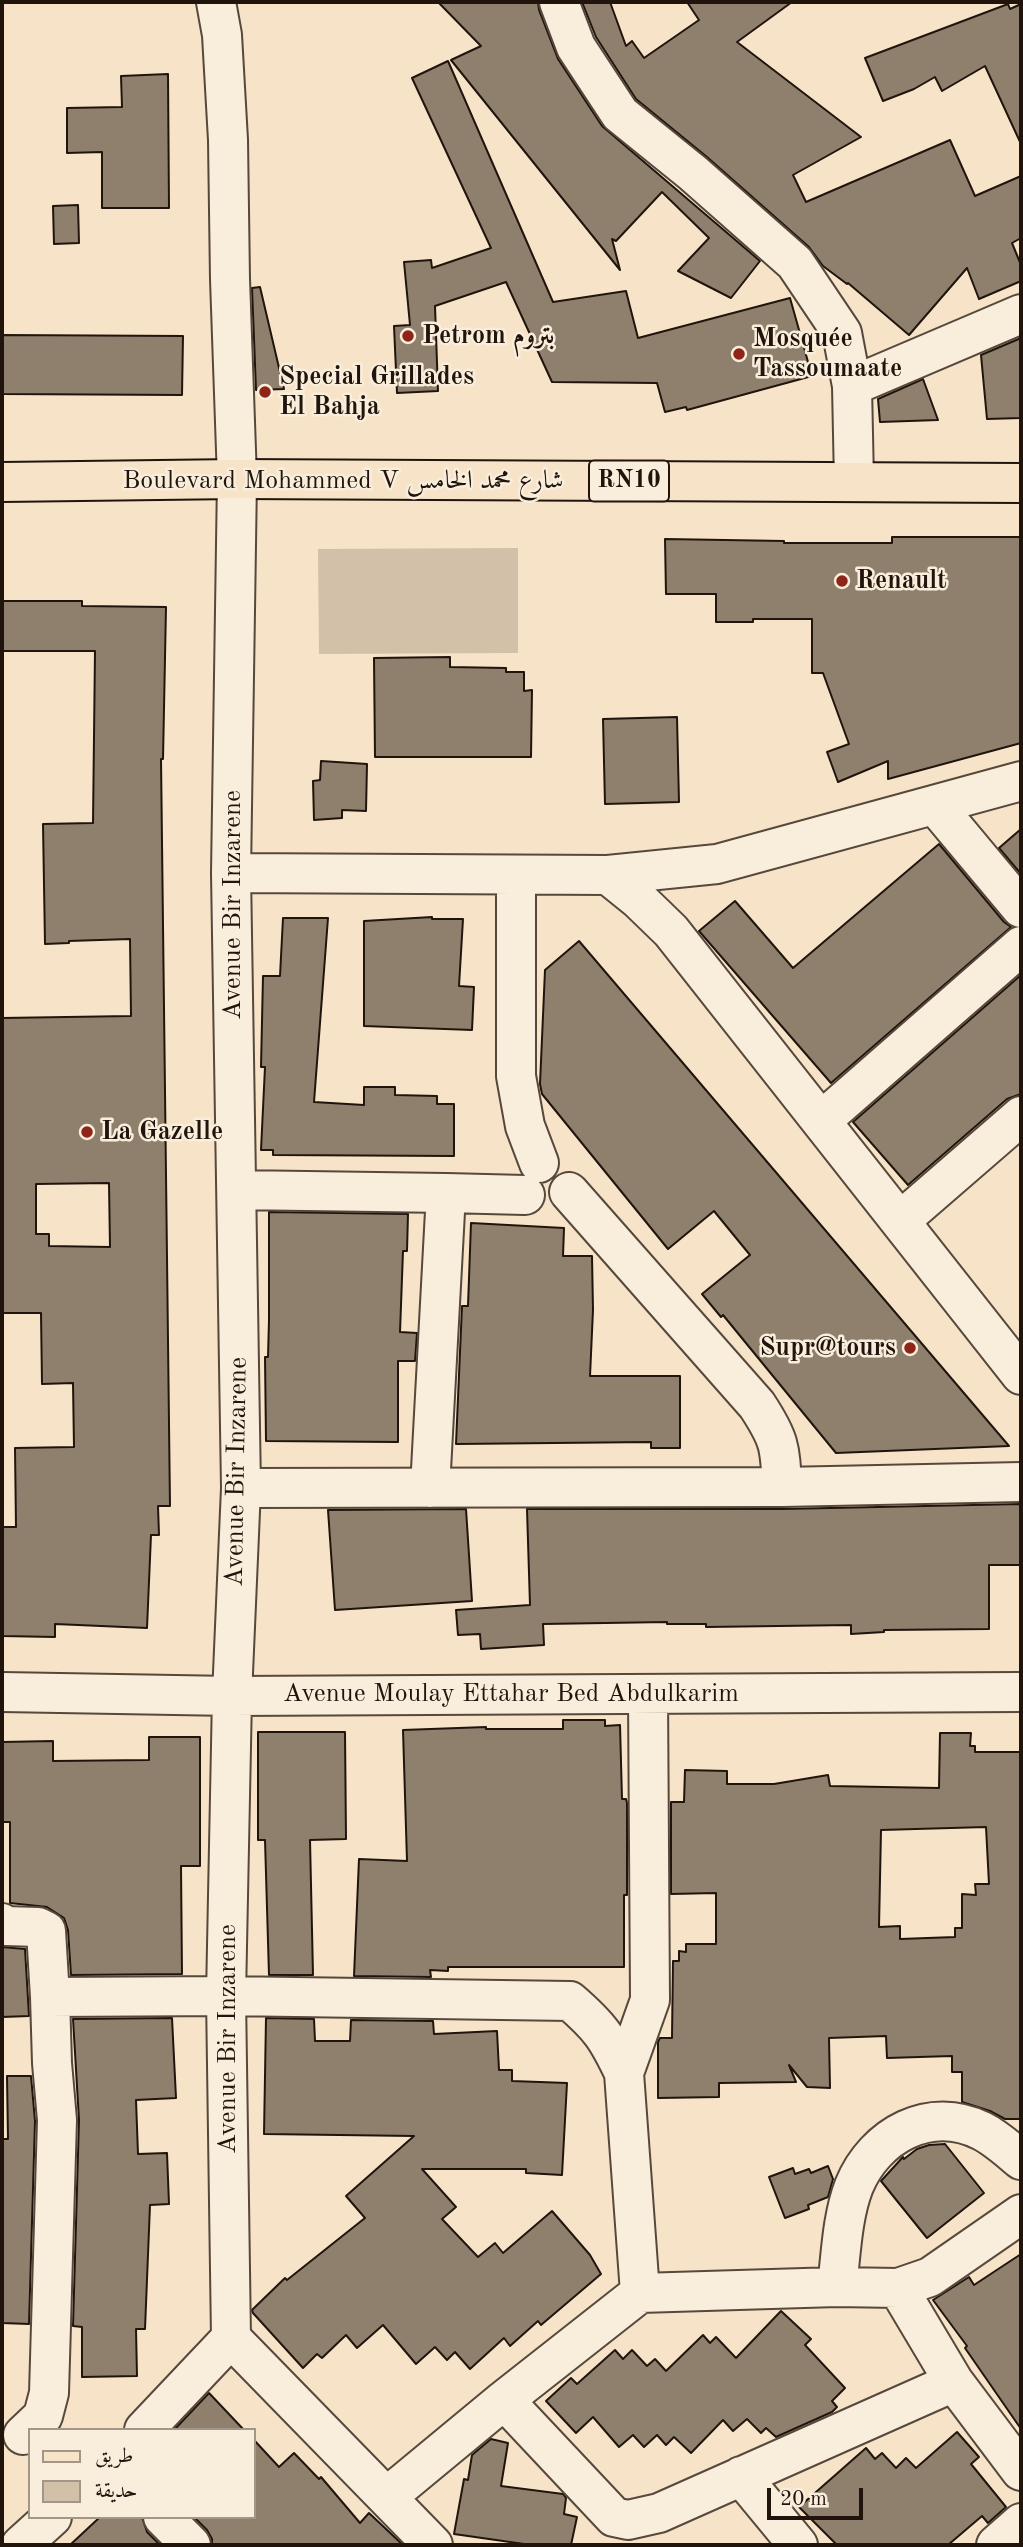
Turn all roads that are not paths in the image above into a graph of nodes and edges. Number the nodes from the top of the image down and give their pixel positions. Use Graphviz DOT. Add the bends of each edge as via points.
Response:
graph roads {
  1 [pos="216,2"];
  2 [pos="559,2"];
  3 [pos="1021,314"];
  4 [pos="852,386"];
  5 [pos="237,479"];
  6 [pos="2,482"];
  7 [pos="854,482"];
  8 [pos="1021,483"];
  9 [pos="1021,781"];
  10 [pos="935,805"];
  11 [pos="231,873"];
  12 [pos="516,875"];
  13 [pos="608,875"];
  14 [pos="1021,908"];
  15 [pos="1021,946"];
  16 [pos="1021,1116"];
  17 [pos="821,1121"];
  18 [pos="532,1179"];
  19 [pos="237,1190"];
  20 [pos="446,1192"];
  21 [pos="900,1222"];
  22 [pos="1021,1375"];
  23 [pos="1021,1482"];
  24 [pos="782,1487"];
  25 [pos="241,1488"];
  26 [pos="430,1488"];
  27 [pos="2,1692"];
  28 [pos="1021,1692"];
  29 [pos="648,1694"];
  30 [pos="232,1696"];
  31 [pos="2,1923"];
  32 [pos="226,1996"];
  33 [pos="50,1997"];
  34 [pos="625,2073"];
  35 [pos="1021,2160"];
  36 [pos="1021,2214"];
  37 [pos="837,2287"];
  38 [pos="898,2288"];
  39 [pos="639,2293"];
  40 [pos="231,2338"];
  41 [pos="954,2382"];
  42 [pos="504,2400"];
  43 [pos="146,2428"];
  44 [pos="18,2430"];
  45 [pos="1021,2471"];
  46 [pos="741,2476"];
  47 [pos="388,2496"];
  48 [pos="50,2519"];
  49 [pos="165,2519"];
  50 [pos="1021,2523"];
  51 [pos="20,2545"];
  52 [pos="191,2545"];
  53 [pos="433,2545"];
  54 [pos="798,2545"];
  55 [pos="996,2545"];
  1 -- 5 [label="street, Avenue Bir Inzarene" via="228,140"];
  2 -- 4 [label="street" via="576,47 620,114 795,263 842,333"];
  3 -- 4 [label="street"];
  4 -- 7 [label="street"];
  5 -- 6 [label="main road, Boulevard Mohammed V شارع محمد الخامس / RN10"];
  5 -- 7 [label="main road, Boulevard Mohammed V شارع محمد الخامس / RN10"];
  5 -- 11 [label="street, Avenue Bir Inzarene"];
  7 -- 8 [label="main road, Boulevard Mohammed V شارع محمد الخامس / RN10"];
  9 -- 10 [label="street"];
  10 -- 13 [label="street" via="717,864"];
  10 -- 14 [label="street"];
  11 -- 12 [label="street"];
  11 -- 19 [label="street, Avenue Bir Inzarene"];
  12 -- 13 [label="street"];
  12 -- 18 [label="street" via="516,1076"];
  13 -- 17 [label="street" via="671,931"];
  15 -- 17 [label="street"];
  16 -- 21 [label="street"];
  17 -- 21 [label="street"];
  18 -- 20 [label="street"];
  18 -- 24 [label="street" via="532,1205 554,1208 569,1192 757,1405 780,1448"];
  19 -- 20 [label="street"];
  19 -- 25 [label="street, Avenue Bir Inzarene"];
  20 -- 26 [label="street"];
  21 -- 22 [label="street"];
  23 -- 24 [label="street"];
  24 -- 26 [label="street"];
  25 -- 26 [label="street"];
  25 -- 30 [label="street, Avenue Bir Inzarene"];
  27 -- 30 [label="street, Avenue Moulay Ettahar Bed Abdulkarim"];
  28 -- 29 [label="street, Avenue Moulay Ettahar Bed Abdulkarim"];
  29 -- 30 [label="street, Avenue Moulay Ettahar Bed Abdulkarim"];
  29 -- 34 [label="street" via="650,2000"];
  30 -- 32 [label="street, Avenue Bir Inzarene"];
  31 -- 33 [label="street" via="46,1931"];
  32 -- 33 [label="street"];
  32 -- 34 [label="street" via="570,2001 598,2025"];
  32 -- 40 [label="street, Avenue Bir Inzarene"];
  33 -- 44 [label="street" via="57,2120 49,2393 43,2416"];
  34 -- 39 [label="street"];
  35 -- 37 [label="street" via="983,2132 943,2120 912,2127 879,2146 854,2186"];
  36 -- 38 [label="street" via="930,2277"];
  37 -- 38 [label="street"];
  37 -- 39 [label="street"];
  38 -- 41 [label="street"];
  39 -- 42 [label="street"];
  40 -- 43 [label="street"];
  40 -- 47 [label="street"];
  41 -- 45 [label="street"];
  41 -- 46 [label="street"];
  42 -- 46 [label="street" via="614,2517 628,2520 659,2513"];
  42 -- 47 [label="street"];
  46 -- 54 [label="street"];
  47 -- 53 [label="street"];
  48 -- 51 [label="street"];
  49 -- 52 [label="street"];
  50 -- 55 [label="street"];
}
